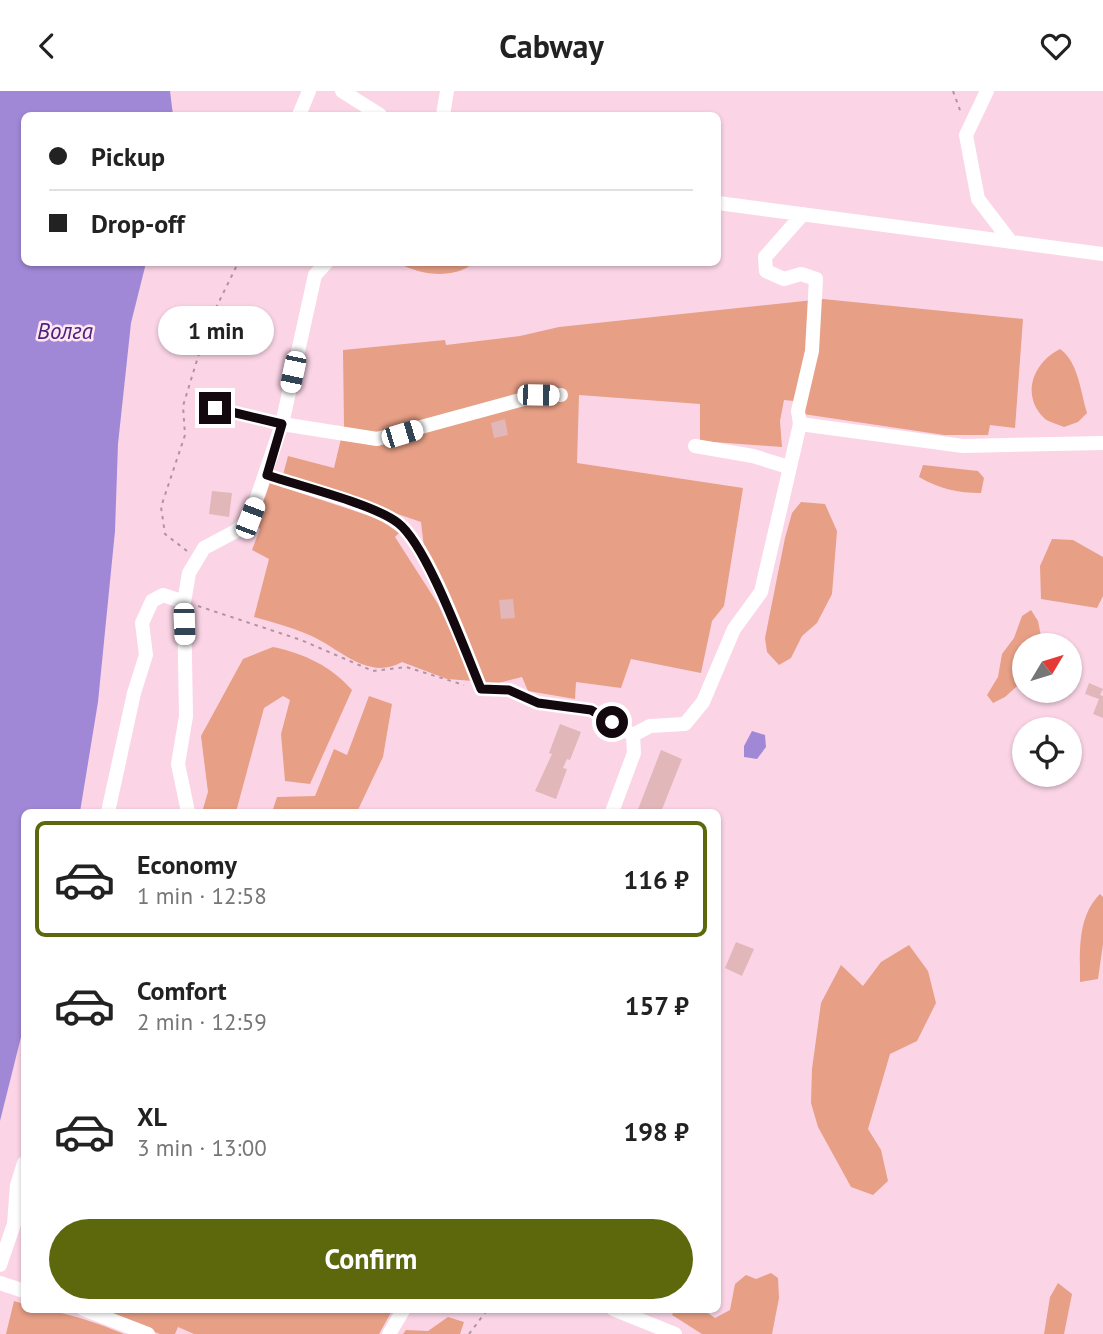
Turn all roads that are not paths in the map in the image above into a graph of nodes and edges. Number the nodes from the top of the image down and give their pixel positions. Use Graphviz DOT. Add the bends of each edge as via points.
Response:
graph roads {
  1 [pos="309,91"];
  2 [pos="342,91"];
  3 [pos="447,91"];
  4 [pos="987,91"];
  5 [pos="300,112"];
  6 [pos="375,112"];
  7 [pos="444,112"];
  8 [pos="721,203"];
  9 [pos="803,214"];
  10 [pos="1011,242"];
  11 [pos="1103,254"];
  12 [pos="312,269"];
  13 [pos="561,395"];
  14 [pos="215,408"];
  15 [pos="282,424"];
  16 [pos="800,424"];
  17 [pos="1103,443"];
  18 [pos="695,446"];
  19 [pos="788,467"];
  20 [pos="267,475"];
  21 [pos="184,602"];
  22 [pos="632,735"];
  23 [pos="109,809"];
  24 [pos="187,809"];
  25 [pos="613,809"];
  26 [pos="21,1174"];
  27 [pos="19,1219"];
  28 [pos="0,1265"];
  29 [pos="0,1283"];
  30 [pos="21,1290"];
  31 [pos="93,1313"];
  32 [pos="401,1313"];
  33 [pos="623,1313"];
  34 [pos="148,1334"];
  35 [pos="388,1334"];
  36 [pos="675,1334"];
  1 -- 5 [label="street"];
  2 -- 6 [label="street"];
  3 -- 7 [label="street"];
  4 -- 10 [label="street" via="966,135 978,199"];
  8 -- 9 [label="street"];
  9 -- 10 [label="street"];
  9 -- 16 [label="street" via="765,257 766,271 784,279 801,274 816,279 812,351 798,411"];
  10 -- 11 [label="street"];
  12 -- 15 [label="street"];
  13 -- 15 [label="street" via="538,395 377,439"];
  14 -- 15 [label="street"];
  15 -- 20 [label="street"];
  16 -- 17 [label="street" via="963,446"];
  16 -- 19 [label="street"];
  18 -- 19 [label="street"];
  19 -- 22 [label="street" via="761,592 726,643 703,702 685,724 650,726"];
  20 -- 21 [label="street" via="244,526 216,540 196,558"];
  20 -- 22 [label="street" via="379,513 403,528 428,565 481,689 509,690 538,703 591,710"];
  21 -- 23 [label="street" via="163,595 152,600 142,623 146,655"];
  21 -- 24 [label="street" via="186,716 178,764"];
  22 -- 25 [label="street" via="634,753"];
  26 -- 27 [label="street"];
  27 -- 28 [label="street"];
  29 -- 30 [label="street"];
  31 -- 34 [label="street"];
  32 -- 35 [label="street"];
  33 -- 36 [label="street"];
}
